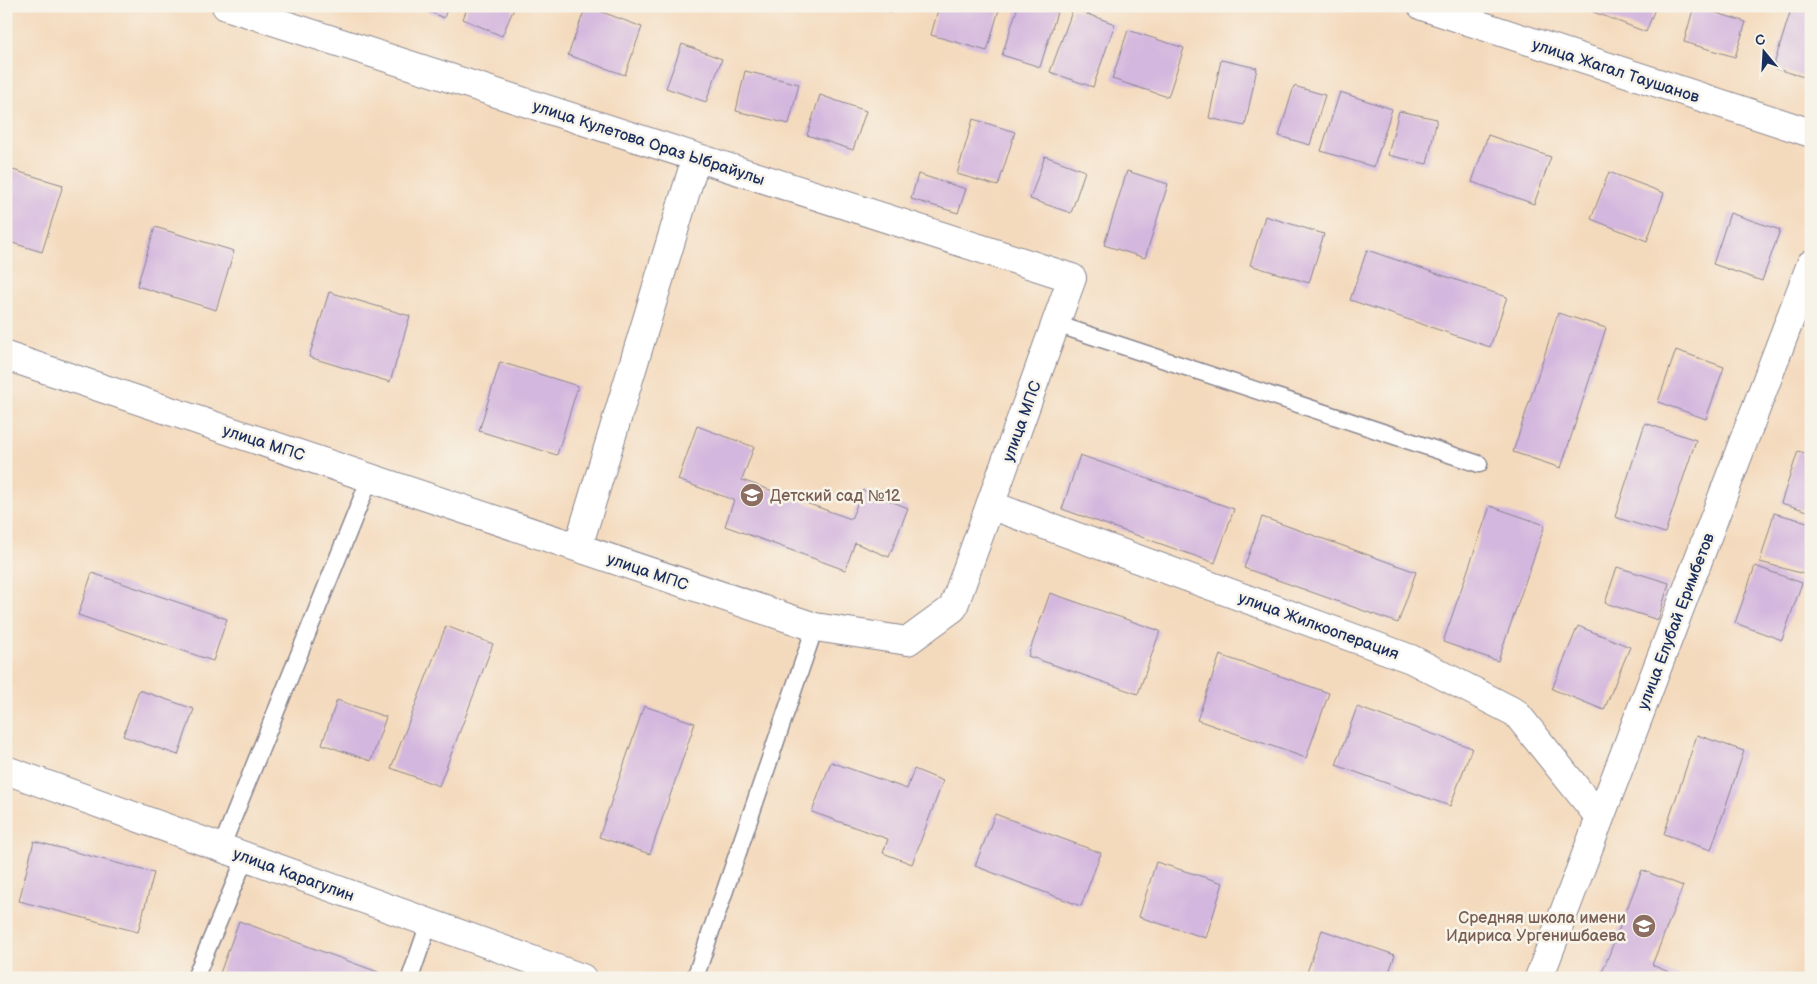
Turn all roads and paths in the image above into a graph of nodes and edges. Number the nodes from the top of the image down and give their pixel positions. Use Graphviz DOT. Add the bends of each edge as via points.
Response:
graph roads {
  1 [pos="226,6"];
  2 [pos="1422,6"];
  3 [pos="1811,133"];
  4 [pos="696,158"];
  5 [pos="1811,264"];
  6 [pos="1072,278"];
  7 [pos="1056,324"];
  8 [pos="6,356"];
  9 [pos="1479,464"];
  10 [pos="370,478"];
  11 [pos="990,505"];
  12 [pos="578,547"];
  13 [pos="815,627"];
  14 [pos="6,770"];
  15 [pos="1600,818"];
  16 [pos="234,852"];
  17 [pos="429,923"];
  18 [pos="195,978"];
  19 [pos="410,978"];
  20 [pos="582,978"];
  21 [pos="695,978"];
  22 [pos="1539,978"];
  1 -- 4 [label="street, улица Кулетова Ораз Ыбрайулы"];
  2 -- 3 [label="street, улица Жагал Таушанов"];
  4 -- 6 [label="street, улица Кулетова Ораз Ыбрайулы"];
  4 -- 12 [label="street"];
  5 -- 15 [label="street, улица Елубай Еримбетов"];
  6 -- 7 [label="street, улица МПС"];
  7 -- 9 [label="lane"];
  7 -- 11 [label="street, улица МПС"];
  8 -- 10 [label="street, улица МПС"];
  10 -- 12 [label="street, улица МПС"];
  10 -- 16 [label="lane"];
  11 -- 13 [label="street, улица МПС" via="953,608 908,640"];
  11 -- 15 [label="street, улица Жилкооперация" via="1411,659 1516,713"];
  12 -- 13 [label="street, улица МПС"];
  13 -- 21 [label="lane"];
  14 -- 16 [label="street, улица Карагулин"];
  15 -- 22 [label="street, улица Елубай Еримбетов"];
  16 -- 17 [label="street, улица Карагулин"];
  16 -- 18 [label="lane"];
  17 -- 19 [label="lane"];
  17 -- 20 [label="street, улица Карагулин"];
}
